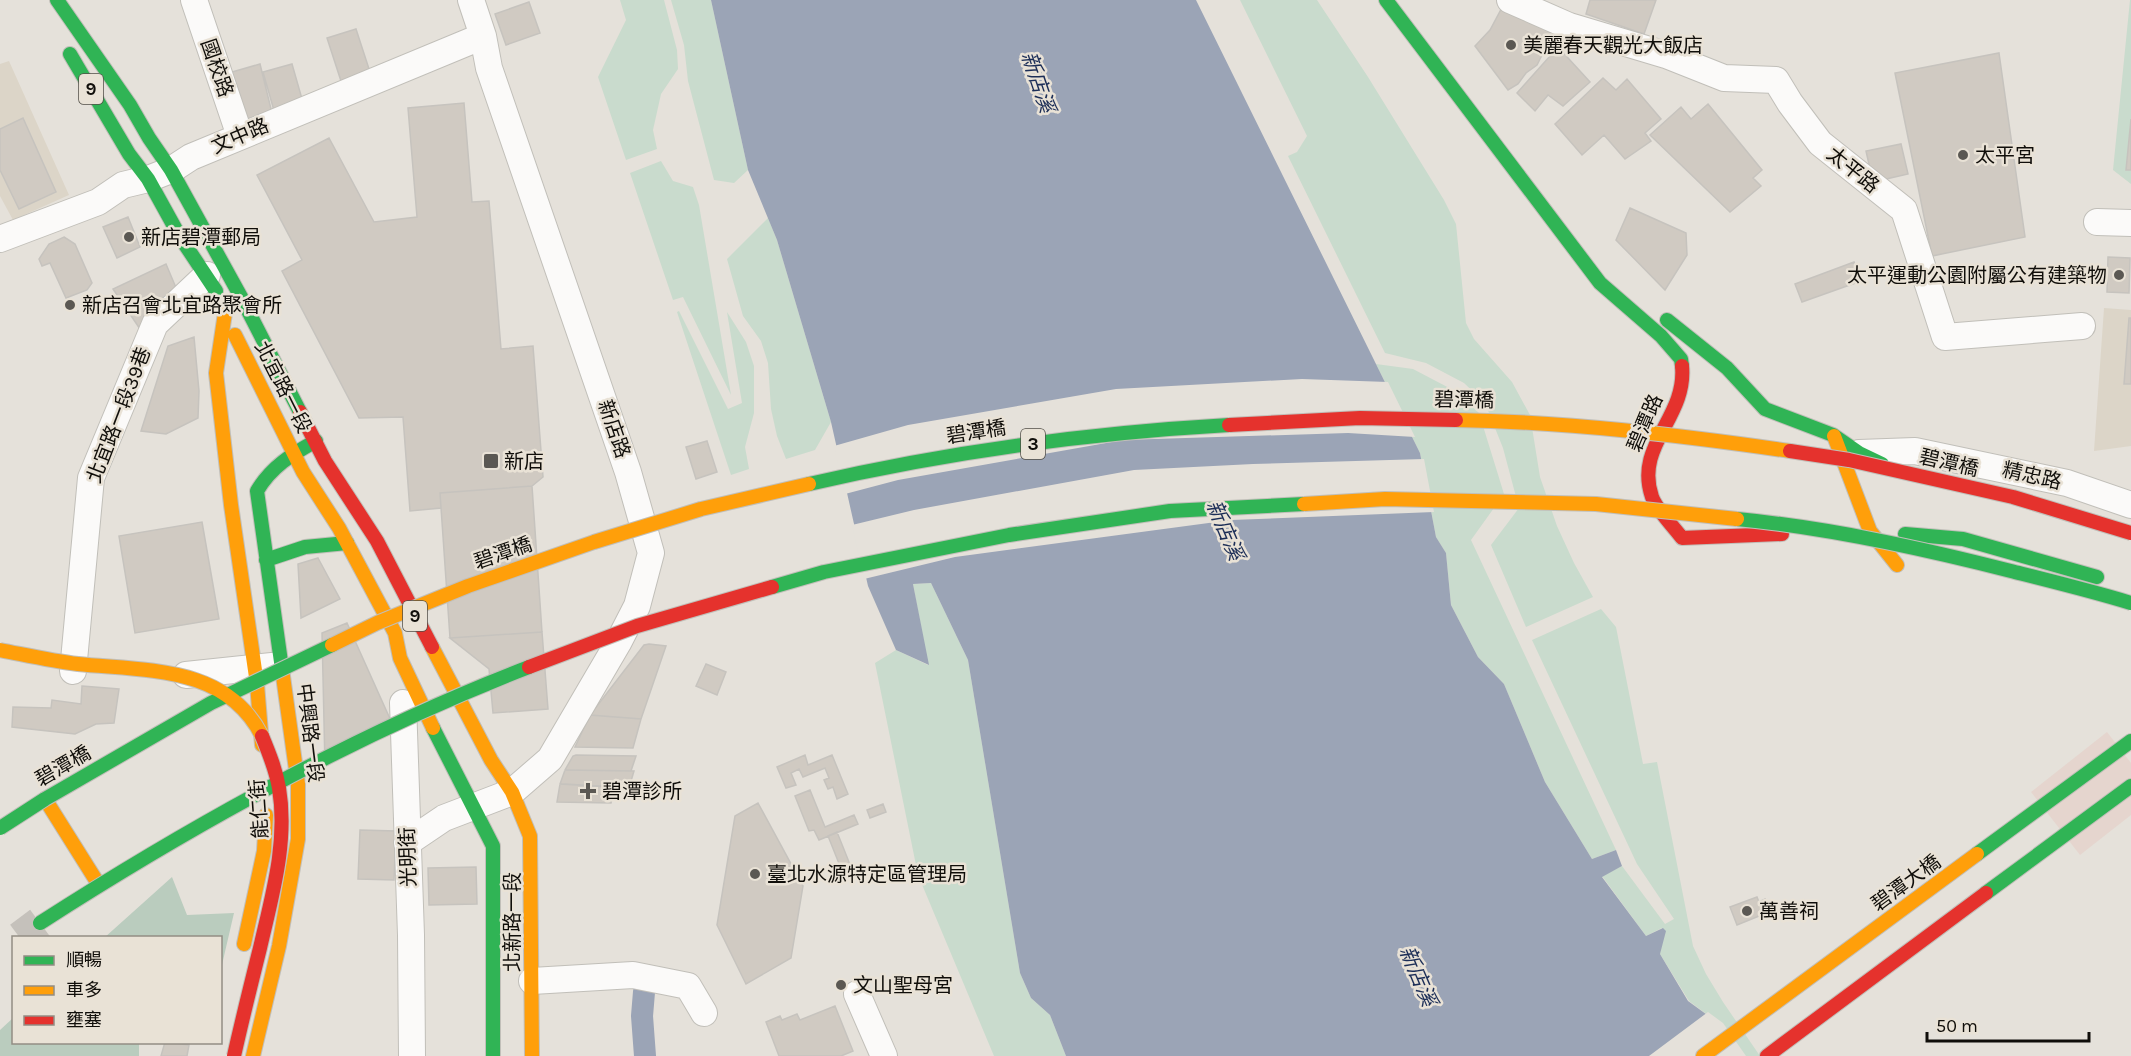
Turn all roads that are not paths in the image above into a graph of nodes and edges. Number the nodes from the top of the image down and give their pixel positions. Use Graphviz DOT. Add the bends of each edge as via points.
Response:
graph roads {
  1 [pos="57,0"];
  2 [pos="194,0"];
  3 [pos="471,0"];
  4 [pos="1386,0"];
  5 [pos="1510,0"];
  6 [pos="483,36"];
  7 [pos="66,46"];
  8 [pos="1447,57"];
  9 [pos="240,136"];
  10 [pos="160,175"];
  11 [pos="1545,188"];
  12 [pos="2097,222"];
  13 [pos="2131,223"];
  14 [pos="0,239"];
  15 [pos="207,274"];
  16 [pos="1654,308"];
  17 [pos="225,313"];
  18 [pos="2082,326"];
  19 [pos="304,421"];
  20 [pos="1833,435"];
  21 [pos="279,437"];
  22 [pos="316,441"];
  23 [pos="294,452"];
  24 [pos="1858,453"];
  25 [pos="241,474"];
  26 [pos="1976,503"];
  27 [pos="231,505"];
  28 [pos="2131,505"];
  29 [pos="2040,520"];
  30 [pos="1870,531"];
  31 [pos="2131,533"];
  32 [pos="346,543"];
  33 [pos="2131,547"];
  34 [pos="266,560"];
  35 [pos="1896,565"];
  36 [pos="2124,592"];
  37 [pos="0,640"];
  38 [pos="0,651"];
  39 [pos="400,658"];
  40 [pos="74,660"];
  41 [pos="280,665"];
  42 [pos="248,668"];
  43 [pos="2131,741"];
  44 [pos="2131,786"];
  45 [pos="512,792"];
  46 [pos="45,799"];
  47 [pos="473,806"];
  48 [pos="0,828"];
  49 [pos="407,843"];
  50 [pos="99,885"];
  51 [pos="40,923"];
  52 [pos="241,956"];
  53 [pos="532,981"];
  54 [pos="857,994"];
  55 [pos="704,1013"];
  56 [pos="234,1056"];
  57 [pos="253,1056"];
  58 [pos="412,1056"];
  59 [pos="493,1056"];
  60 [pos="532,1056"];
  61 [pos="884,1056"];
  62 [pos="1703,1056"];
  63 [pos="1767,1056"];
  1 -- 10 [label="main road, 北宜路一段 / 9" via="130,105 149,138"];
  2 -- 9 [label="street, 國校路"];
  3 -- 6 [label="street, 新店路"];
  4 -- 30 [label="main road, 碧潭路" via="1600,283 1661,336 1681,359 1683,379 1674,412 1653,448 1647,472 1652,499 1682,538"];
  5 -- 18 [label="street, 太平路" via="1569,26 1666,55 1724,78 1776,80 1820,143 1904,210 1945,336"];
  6 -- 9 [label="street, 文中路"];
  6 -- 45 [label="street, 新店路" via="489,68 628,472 651,553 637,606 602,672 550,759"];
  7 -- 10 [label="main road, 北宜路一段 / 9" via="129,154"];
  8 -- 11 [label="main road" via="1508,144"];
  9 -- 10 [label="street, 文中路"];
  10 -- 14 [label="street, 文中路" via="123,185 98,202"];
  10 -- 15 [label="main road, 北宜路一段 / 9" via="180,237"];
  10 -- 19 [label="main road, 北宜路一段 / 9" via="241,297"];
  12 -- 13 [label="street"];
  15 -- 17 [label="main road, 北宜路一段 / 9"];
  15 -- 40 [label="street, 北宜路一段39巷" via="155,324 91,478"];
  16 -- 20 [label="main road" via="1727,368 1765,409"];
  17 -- 21 [label="main road, 北宜路一段 / 9"];
  17 -- 27 [label="main road" via="216,373"];
  19 -- 21 [label="main road"];
  19 -- 22 [label="main road, 北宜路一段 / 9"];
  20 -- 24 [label="main road"];
  20 -- 30 [label="main road"];
  21 -- 23 [label="main road, 北宜路一段 / 9"];
  22 -- 23 [label="main road, 中興路一段"];
  22 -- 45 [label="main road, 北宜路一段 / 9" via="325,462 376,541"];
  23 -- 32 [label="main road, 北宜路一段 / 9"];
  23 -- 34 [label="main road, 中興路一段" via="264,478 257,491"];
  24 -- 26 [label="main road"];
  24 -- 28 [label="street, 精忠路" via="1915,451 2067,483"];
  25 -- 27 [label="main road"];
  27 -- 42 [label="main road"];
  29 -- 33 [label="main road"];
  30 -- 35 [label="main road"];
  30 -- 36 [label="main road, 碧潭路" via="1963,539"];
  31 -- 46 [label="main road, 碧潭橋 / 3, bridge" via="2013,497 1849,460 1681,435 1521,421 1303,421 1156,429 980,450 701,509 468,586 378,623 211,703"];
  32 -- 34 [label="main road" via="305,547"];
  32 -- 39 [label="main road, 北宜路一段 / 9" via="395,633"];
  34 -- 41 [label="main road, 中興路一段"];
  36 -- 50 [label="main road, bridge" via="2099,593 1930,550 1797,525 1596,504 1385,499 1170,512 1009,535 824,572 637,626 470,690 358,742 224,812"];
  37 -- 40 [label="street"];
  38 -- 40 [label="street" via="33,664"];
  38 -- 56 [label="main road, 能仁街, bridge" via="159,671 198,680 230,695 252,716 276,770 282,798 282,846"];
  39 -- 47 [label="main road, 北宜路一段 / 9"];
  39 -- 49 [label="street, 光明街"];
  40 -- 42 [label="street" via="185,660"];
  41 -- 42 [label="street"];
  41 -- 57 [label="main road, 中興路一段" via="298,783 298,839 279,946"];
  42 -- 52 [label="main road" via="267,801 264,851"];
  43 -- 62 [label="main road, 碧潭大橋"];
  44 -- 63 [label="main road"];
  45 -- 47 [label="street, 新店路"];
  45 -- 53 [label="main road, 北新路一段 / 9" via="531,836"];
  46 -- 48 [label="main road, 碧潭橋 / 3, bridge"];
  46 -- 50 [label="main road"];
  47 -- 49 [label="street, 新店路" via="444,818"];
  47 -- 59 [label="main road, 北新路一段 / 9" via="493,846"];
  49 -- 58 [label="street, 光明街"];
  50 -- 51 [label="main road, bridge"];
  53 -- 55 [label="street" via="643,977 688,986"];
  53 -- 60 [label="main road, 北新路一段 / 9"];
  54 -- 61 [label="street"];
}
